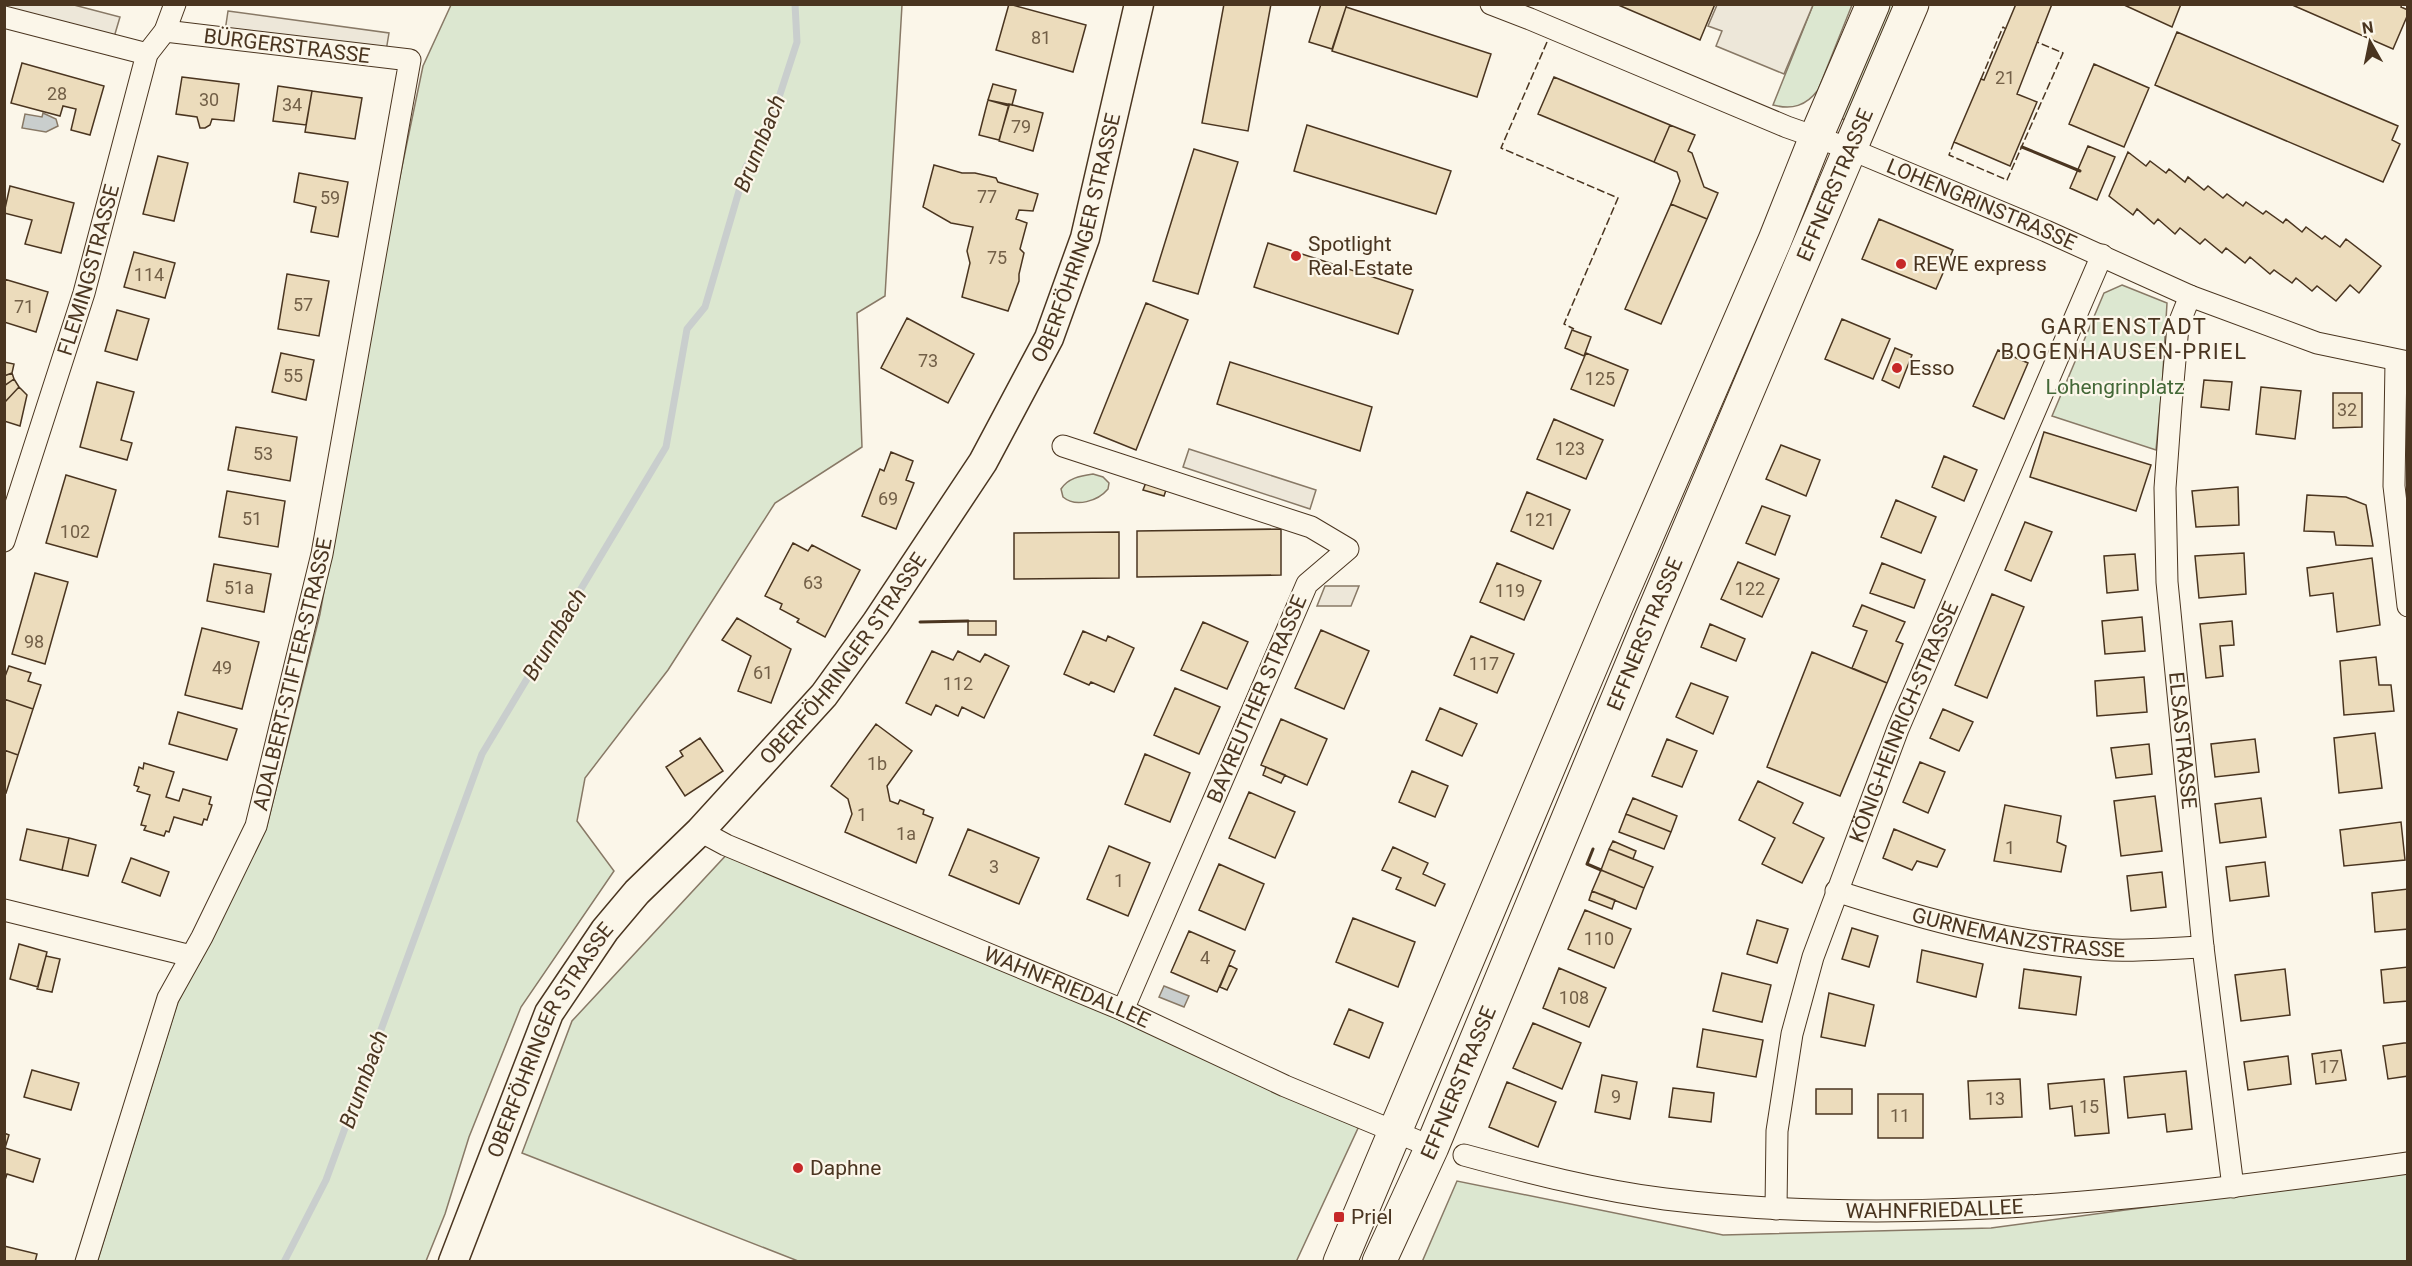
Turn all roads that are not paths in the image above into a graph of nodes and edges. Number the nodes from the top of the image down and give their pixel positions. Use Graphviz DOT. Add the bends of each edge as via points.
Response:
graph roads {
  1 [pos="176,4"];
  2 [pos="1139,4"];
  3 [pos="1491,4"];
  4 [pos="1873,4"];
  5 [pos="1912,4"];
  6 [pos="4,17"];
  7 [pos="165,31"];
  8 [pos="147,54"];
  9 [pos="410,60"];
  10 [pos="1816,137"];
  11 [pos="1850,149"];
  12 [pos="2102,255"];
  13 [pos="2190,296"];
  14 [pos="2402,362"];
  15 [pos="1063,446"];
  16 [pos="4,541"];
  17 [pos="2408,606"];
  18 [pos="700,831"];
  19 [pos="1836,891"];
  20 [pos="4,910"];
  21 [pos="2203,947"];
  22 [pos="191,956"];
  23 [pos="1123,1010"];
  24 [pos="1395,1133"];
  25 [pos="1432,1147"];
  26 [pos="1464,1155"];
  27 [pos="2408,1163"];
  28 [pos="2234,1187"];
  29 [pos="1776,1209"];
  30 [pos="86,1262"];
  31 [pos="453,1262"];
  32 [pos="1340,1262"];
  33 [pos="1379,1262"];
  1 -- 7 [label="street, FLEMINGSTRASSE"];
  2 -- 18 [label="main road, OBERFÖHRINGER STRASSE" via="1085,238 1038,359 983,462 876,623 824,695"];
  3 -- 10 [label="street, LOHENGRINSTRASSE"];
  4 -- 10 [label="main road, EFFNERSTRASSE"];
  5 -- 11 [label="main road, EFFNERSTRASSE"];
  6 -- 8 [label="street"];
  7 -- 8 [label="street, FLEMINGSTRASSE"];
  7 -- 9 [label="street, BÜRGERSTRASSE"];
  8 -- 16 [label="street, FLEMINGSTRASSE" via="84,293"];
  9 -- 22 [label="street, ADALBERT-STIFTER-STRASSE" via="322,554 256,826"];
  10 -- 11 [label="street, LOHENGRINSTRASSE"];
  10 -- 24 [label="main road, EFFNERSTRASSE"];
  11 -- 12 [label="street, LOHENGRINSTRASSE"];
  11 -- 25 [label="main road, EFFNERSTRASSE"];
  12 -- 13 [label="street, LOHENGRINSTRASSE"];
  12 -- 19 [label="street, KÖNIG-HEINRICH-STRASSE" via="1899,729"];
  13 -- 14 [label="street, LOHENGRINSTRASSE" via="2317,343"];
  13 -- 21 [label="street, ELSASTRASSE" via="2178,326 2166,465 2167,582"];
  14 -- 17 [label="street" via="2394,486"];
  15 -- 23 [label="street, BAYREUTHER STRASSE" via="1311,527 1348,549 1307,584"];
  18 -- 23 [label="street, WAHNFRIEDALLEE"];
  18 -- 31 [label="main road, OBERFÖHRINGER STRASSE" via="637,892 605,930 549,1013"];
  19 -- 21 [label="street, GURNEMANZSTRASSE" via="1920,918 2008,938 2112,950"];
  19 -- 29 [label="street, KÖNIG-HEINRICH-STRASSE" via="1792,1034 1777,1131"];
  20 -- 22 [label="street"];
  21 -- 28 [label="street, ELSASTRASSE"];
  22 -- 30 [label="street, ADALBERT-STIFTER-STRASSE" via="168,998"];
  23 -- 24 [label="street, WAHNFRIEDALLEE"];
  24 -- 25 [label="street, WAHNFRIEDALLEE"];
  24 -- 32 [label="main road, EFFNERSTRASSE"];
  25 -- 33 [label="main road, EFFNERSTRASSE"];
  26 -- 29 [label="street, WAHNFRIEDALLEE" via="1570,1183 1664,1199"];
  27 -- 28 [label="street, WAHNFRIEDALLEE"];
  28 -- 29 [label="street, WAHNFRIEDALLEE" via="2095,1202 1955,1209"];
}
